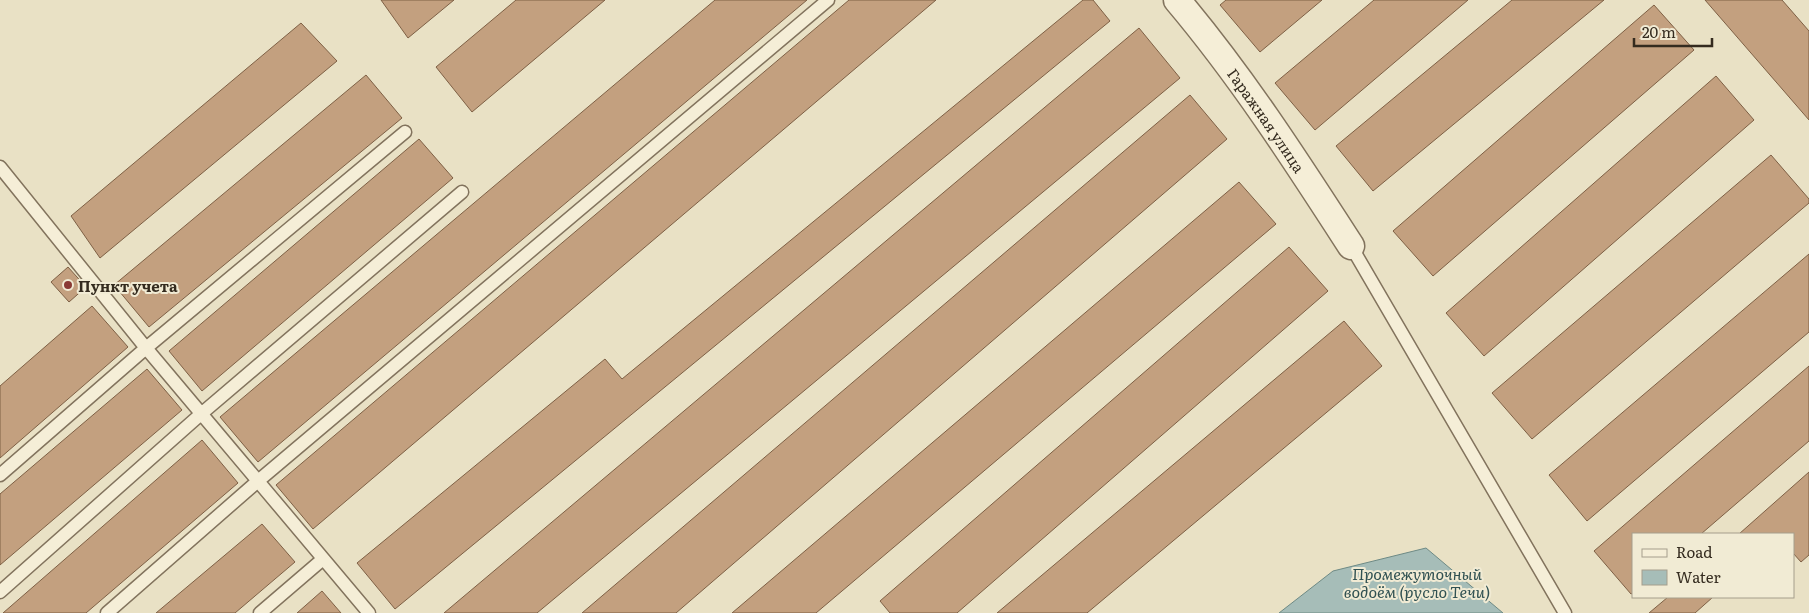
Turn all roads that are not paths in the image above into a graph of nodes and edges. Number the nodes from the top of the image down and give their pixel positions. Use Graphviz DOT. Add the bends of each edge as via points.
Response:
graph roads {
  1 [pos="828,0"];
  2 [pos="1177,0"];
  3 [pos="405,132"];
  4 [pos="0,167"];
  5 [pos="462,192"];
  6 [pos="1351,246"];
  7 [pos="146,348"];
  8 [pos="201,414"];
  9 [pos="0,475"];
  10 [pos="258,481"];
  11 [pos="323,559"];
  12 [pos="0,592"];
  13 [pos="107,613"];
  14 [pos="260,613"];
  15 [pos="369,613"];
  16 [pos="1565,613"];
  1 -- 10 [label="lane"];
  2 -- 6 [label="street, Гаражная улица" via="1210,39 1280,135"];
  3 -- 7 [label="lane"];
  4 -- 7 [label="lane"];
  5 -- 8 [label="lane"];
  6 -- 16 [label="lane"];
  7 -- 8 [label="lane"];
  7 -- 9 [label="lane"];
  8 -- 10 [label="lane"];
  8 -- 12 [label="lane"];
  10 -- 11 [label="lane"];
  10 -- 13 [label="lane"];
  11 -- 14 [label="lane"];
  11 -- 15 [label="lane"];
}
